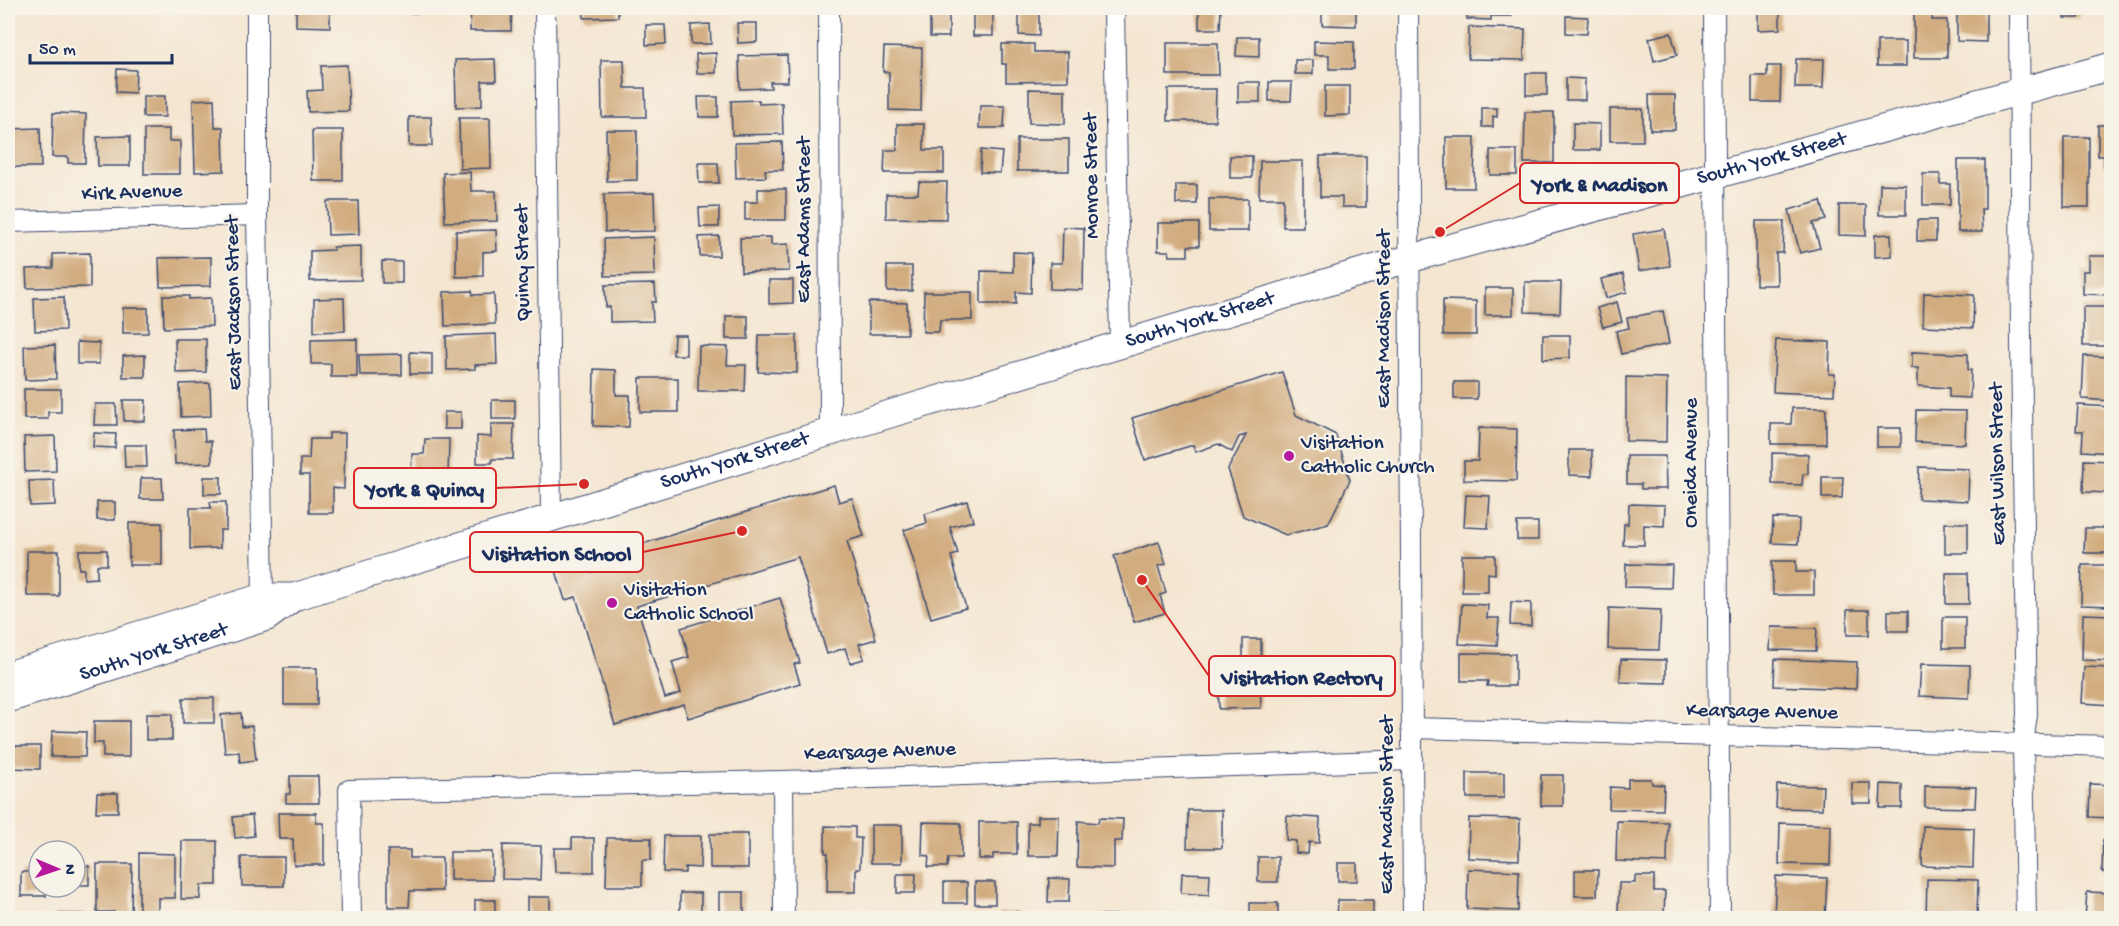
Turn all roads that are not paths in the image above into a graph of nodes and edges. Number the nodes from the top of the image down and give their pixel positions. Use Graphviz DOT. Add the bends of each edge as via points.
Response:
graph roads {
  1 [pos="257,8"];
  2 [pos="545,8"];
  3 [pos="829,8"];
  4 [pos="1114,8"];
  5 [pos="1408,8"];
  6 [pos="1714,8"];
  7 [pos="2019,8"];
  8 [pos="2112,66"];
  9 [pos="2019,91"];
  10 [pos="1715,175"];
  11 [pos="257,215"];
  12 [pos="8,222"];
  13 [pos="1409,259"];
  14 [pos="1120,344"];
  15 [pos="830,432"];
  16 [pos="551,518"];
  17 [pos="263,597"];
  18 [pos="294,597"];
  19 [pos="8,675"];
  20 [pos="8,699"];
  21 [pos="1411,728"];
  22 [pos="1718,736"];
  23 [pos="2023,744"];
  24 [pos="2112,746"];
  25 [pos="1411,759"];
  26 [pos="783,781"];
  27 [pos="347,917"];
  28 [pos="784,918"];
  29 [pos="1413,918"];
  30 [pos="1720,918"];
  31 [pos="2026,918"];
  1 -- 11 [label="street, East Jackson Street"];
  2 -- 16 [label="street, Quincy Street"];
  3 -- 15 [label="street, East Adams Street"];
  4 -- 14 [label="street, Monroe Street"];
  5 -- 13 [label="street, East Madison Street"];
  6 -- 10 [label="street, Oneida Avenue"];
  7 -- 9 [label="street, East Wilson Street"];
  8 -- 9 [label="main road, South York Street"];
  9 -- 10 [label="main road, South York Street"];
  9 -- 23 [label="street, East Wilson Street" via="2027,715"];
  10 -- 13 [label="main road, South York Street"];
  10 -- 22 [label="street, Oneida Avenue"];
  11 -- 12 [label="street, Kirk Avenue"];
  11 -- 17 [label="street, East Jackson Street"];
  13 -- 14 [label="main road, South York Street"];
  13 -- 21 [label="street, East Madison Street"];
  14 -- 15 [label="main road, South York Street"];
  15 -- 16 [label="main road, South York Street"];
  16 -- 18 [label="main road, South York Street"];
  17 -- 18 [label="main road, South York Street"];
  17 -- 19 [label="main road, South York Street"];
  18 -- 20 [label="main road, South York Street" via="267,617"];
  21 -- 22 [label="street, Kearsage Avenue"];
  21 -- 25 [label="street, East Madison Street"];
  22 -- 23 [label="street, Kearsage Avenue"];
  22 -- 30 [label="street, Oneida Avenue"];
  23 -- 24 [label="street, Kearsage Avenue"];
  23 -- 31 [label="street, East Wilson Street"];
  25 -- 26 [label="street, Kearsage Avenue"];
  25 -- 29 [label="street, East Madison Street"];
  26 -- 27 [label="street, Kearsage Avenue" via="349,790"];
  26 -- 28 [label="street"];
}
